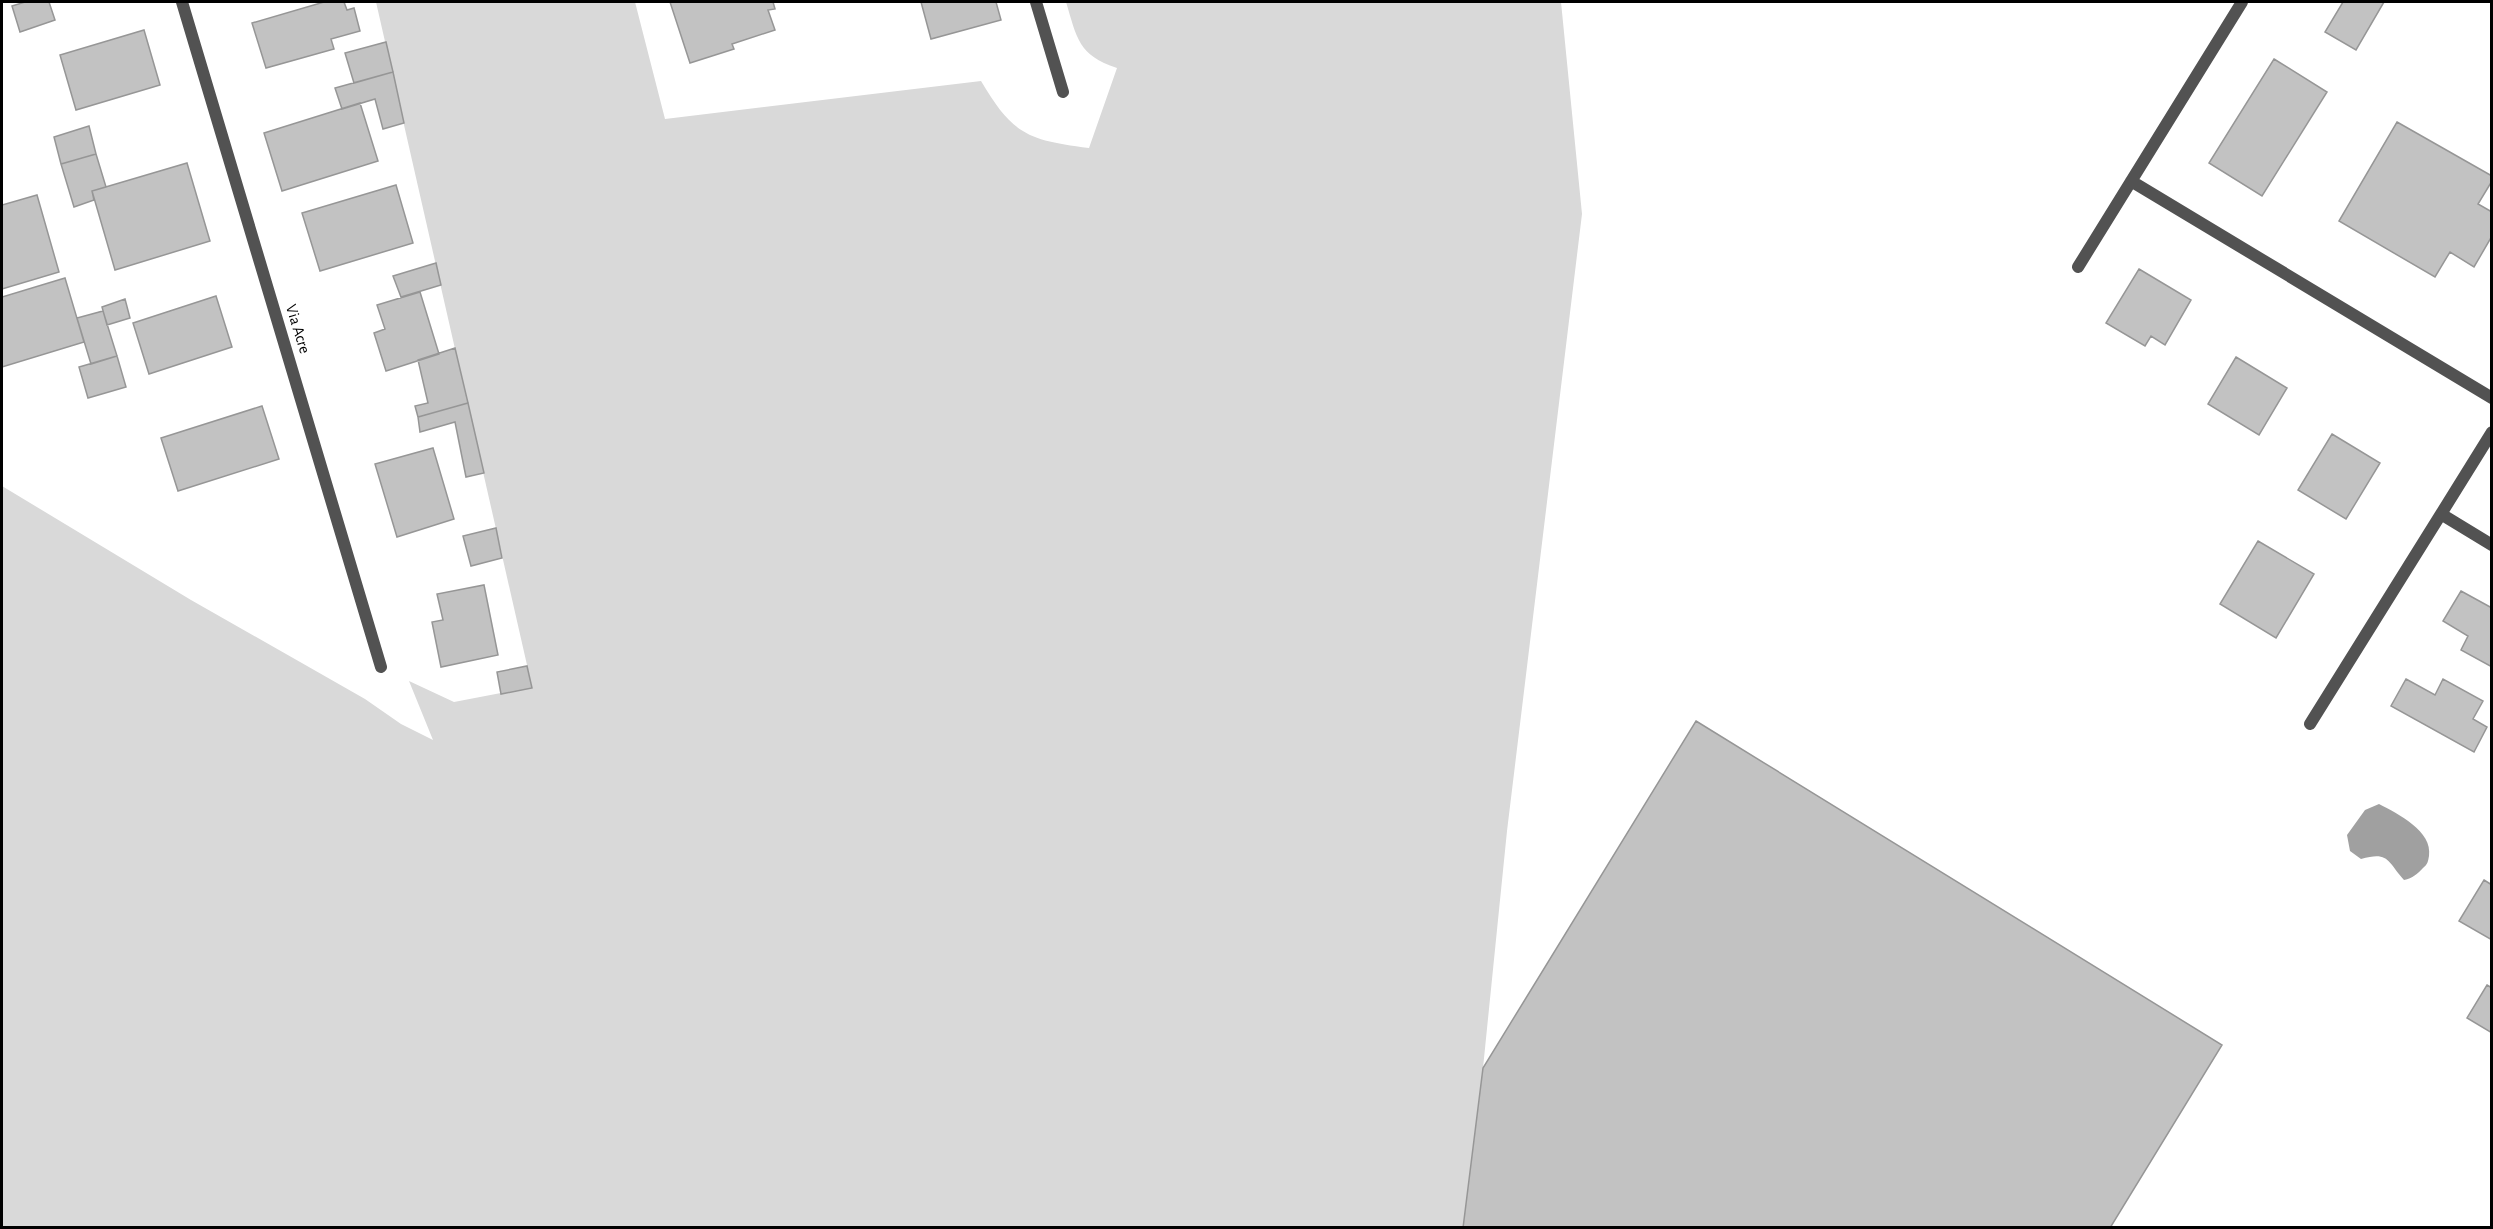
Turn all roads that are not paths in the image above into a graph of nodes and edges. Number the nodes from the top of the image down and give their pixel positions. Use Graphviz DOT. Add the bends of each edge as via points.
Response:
graph roads {
  1 [pos="182,2"];
  2 [pos="1036,2"];
  3 [pos="2242,2"];
  4 [pos="1063,92"];
  5 [pos="2131,181"];
  6 [pos="2079,267"];
  7 [pos="2492,398"];
  8 [pos="2492,432"];
  9 [pos="2441,514"];
  10 [pos="2492,545"];
  11 [pos="381,667"];
  12 [pos="2310,724"];
  1 -- 11 [label="street, Via Acre"];
  2 -- 4 [label="street"];
  3 -- 5 [label="street"];
  5 -- 6 [label="street"];
  5 -- 7 [label="street"];
  8 -- 9 [label="street"];
  9 -- 10 [label="street"];
  9 -- 12 [label="street"];
}
